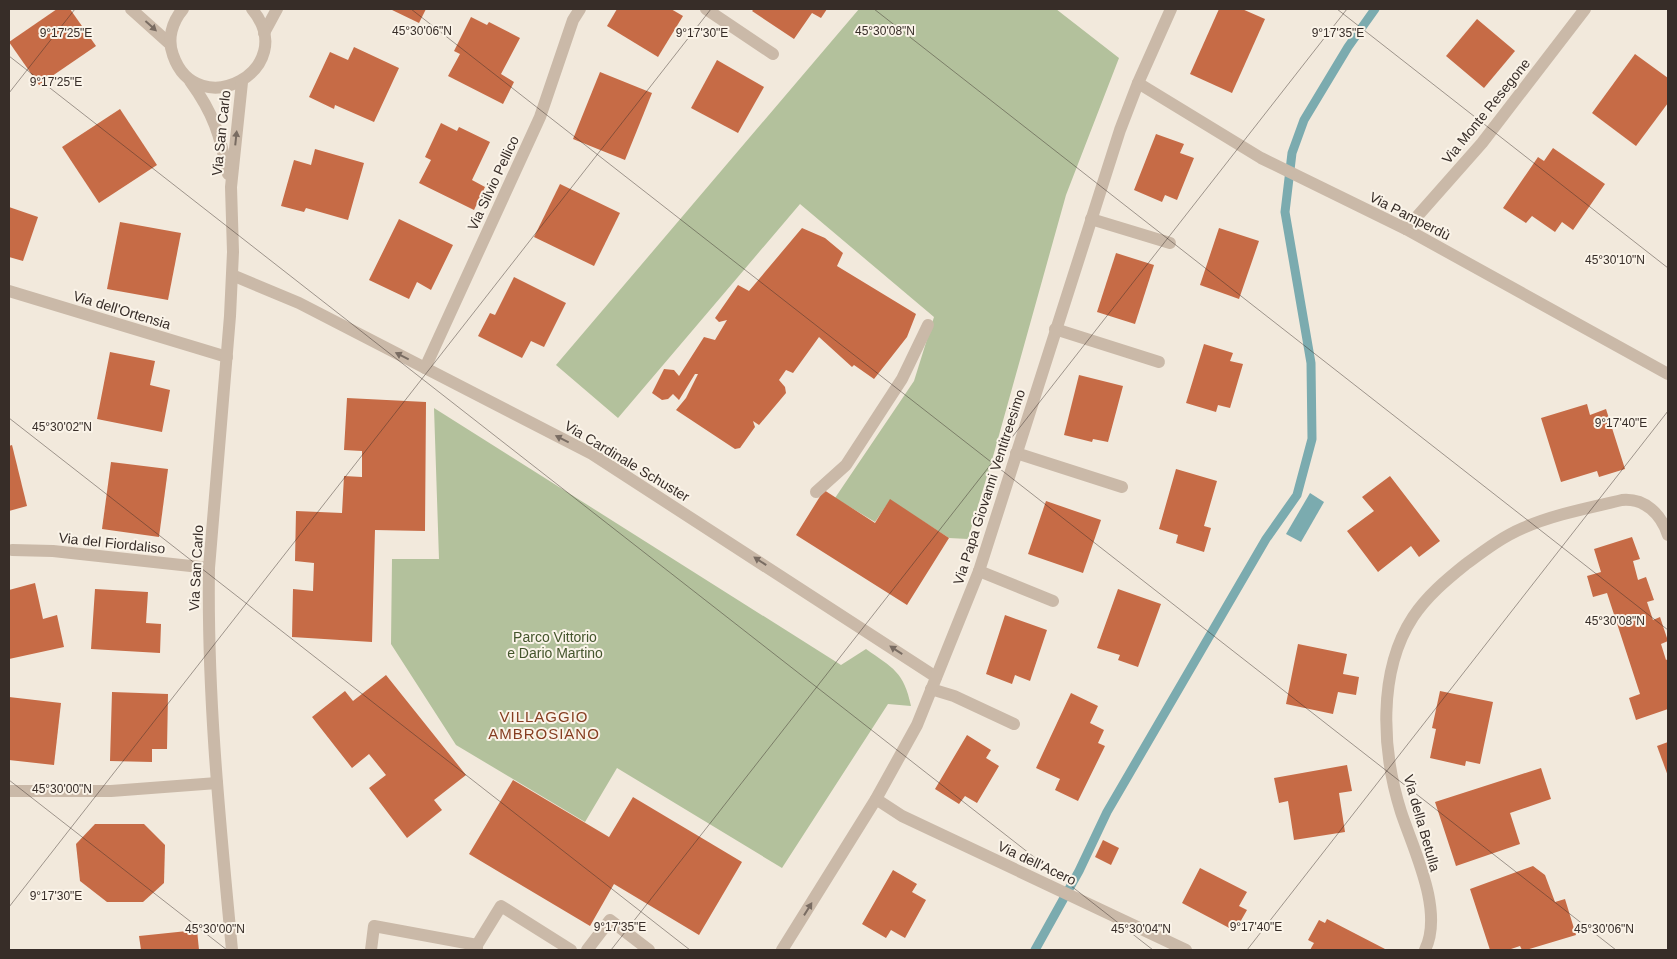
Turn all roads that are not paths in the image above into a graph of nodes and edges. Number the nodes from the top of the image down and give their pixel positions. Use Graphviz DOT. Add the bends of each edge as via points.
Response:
graph roads {
  1 [pos="131,9"];
  2 [pos="180,9"];
  3 [pos="252,9"];
  4 [pos="278,9"];
  5 [pos="580,9"];
  6 [pos="706,9"];
  7 [pos="1171,9"];
  8 [pos="1585,9"];
  9 [pos="264,33"];
  10 [pos="170,44"];
  11 [pos="773,54"];
  12 [pos="187,77"];
  13 [pos="242,82"];
  14 [pos="1138,83"];
  15 [pos="231,186"];
  16 [pos="1091,219"];
  17 [pos="1406,229"];
  18 [pos="1170,243"];
  19 [pos="232,275"];
  20 [pos="9,291"];
  21 [pos="928,325"];
  22 [pos="1055,329"];
  23 [pos="227,357"];
  24 [pos="1159,362"];
  25 [pos="425,368"];
  26 [pos="1668,374"];
  27 [pos="1016,454"];
  28 [pos="1122,487"];
  29 [pos="816,492"];
  30 [pos="1668,535"];
  31 [pos="12,550"];
  32 [pos="209,568"];
  33 [pos="979,572"];
  34 [pos="1053,601"];
  35 [pos="934,683"];
  36 [pos="1014,724"];
  37 [pos="217,783"];
  38 [pos="9,791"];
  39 [pos="876,799"];
  40 [pos="477,948"];
  41 [pos="232,950"];
  42 [pos="371,950"];
  43 [pos="571,950"];
  44 [pos="587,950"];
  45 [pos="649,950"];
  46 [pos="782,950"];
  47 [pos="1186,950"];
  48 [pos="1424,950"];
  1 -- 10 [label="street, one-way"];
  2 -- 10 [label="street" via="173,24"];
  3 -- 9 [label="street"];
  4 -- 9 [label="street"];
  5 -- 25 [label="street, Via Silvio Pellico" via="573,20 540,117"];
  6 -- 11 [label="street"];
  7 -- 14 [label="street, Via Papa Giovanni Ventitreesimo"];
  8 -- 17 [label="street, Via Monte Resegone" via="1482,143"];
  9 -- 13 [label="street" via="265,44 260,61"];
  10 -- 12 [label="street, Via San Carlo" via="175,60"];
  12 -- 13 [label="street" via="213,88"];
  12 -- 15 [label="street, Via San Carlo" via="217,126"];
  15 -- 13 [label="street, Via San Carlo, one-way"];
  14 -- 16 [label="street, Via Papa Giovanni Ventitreesimo"];
  14 -- 17 [label="street, Via Pamperdù" via="1272,164"];
  15 -- 19 [label="street, Via San Carlo"];
  16 -- 18 [label="street"];
  16 -- 22 [label="street, Via Papa Giovanni Ventitreesimo"];
  17 -- 26 [label="street, Via Pamperdù"];
  19 -- 23 [label="street, Via San Carlo"];
  25 -- 19 [label="street, Via Cardinale Schuster, one-way" via="299,303"];
  20 -- 23 [label="street, Via dell'Ortensia"];
  21 -- 29 [label="street" via="902,379 846,465"];
  22 -- 24 [label="street"];
  22 -- 27 [label="street, Via Papa Giovanni Ventitreesimo"];
  23 -- 32 [label="street, Via San Carlo"];
  35 -- 25 [label="street, Via Cardinale Schuster, one-way" via="592,454"];
  27 -- 28 [label="street"];
  27 -- 33 [label="street, Via Papa Giovanni Ventitreesimo"];
  30 -- 48 [label="street, Via della Betulla" via="1659,515 1632,499 1550,518 1499,540 1437,589 1405,631 1393,665 1388,695 1388,750 1399,804 1431,909 1431,931"];
  31 -- 32 [label="street, Via del Fiordaliso" via="53,551"];
  32 -- 37 [label="street, Via San Carlo" via="209,639"];
  33 -- 34 [label="street"];
  33 -- 35 [label="street, Via Papa Giovanni Ventitreesimo"];
  35 -- 36 [label="street, Via Cardinale Schuster"];
  35 -- 39 [label="street, Via Papa Giovanni Ventitreesimo" via="917,725"];
  37 -- 38 [label="street" via="111,791"];
  37 -- 41 [label="street, Via San Carlo"];
  46 -- 39 [label="street, Via Papa Giovanni Ventitreesimo, one-way"];
  39 -- 47 [label="street, Via dell'Acero" via="902,816"];
  40 -- 42 [label="street" via="374,926"];
  40 -- 43 [label="street" via="501,906"];
  44 -- 45 [label="street" via="610,920"];
}
